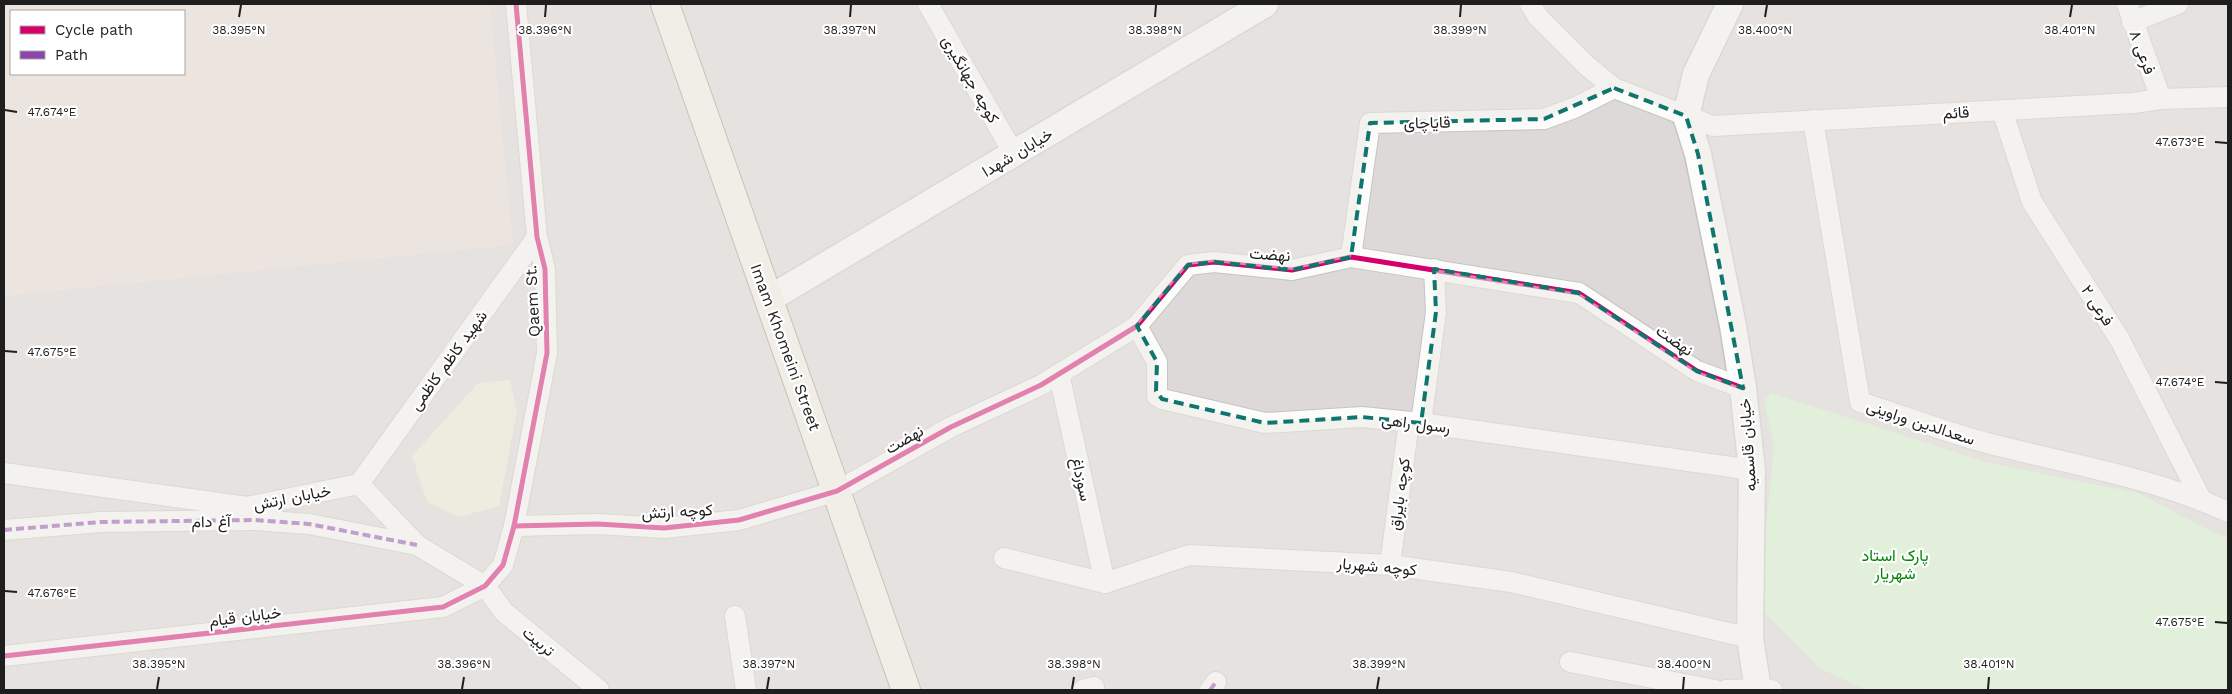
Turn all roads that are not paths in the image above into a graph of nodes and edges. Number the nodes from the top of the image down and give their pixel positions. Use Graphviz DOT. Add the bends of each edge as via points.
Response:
graph roads {
  1 [pos="516,4"];
  2 [pos="666,4"];
  3 [pos="928,4"];
  4 [pos="1264,4"];
  5 [pos="1530,4"];
  6 [pos="1730,4"];
  7 [pos="2178,4"];
  8 [pos="2130,13"];
  9 [pos="1614,88"];
  10 [pos="2228,97"];
  11 [pos="2161,99"];
  12 [pos="2002,110"];
  13 [pos="1686,116"];
  14 [pos="1813,120"];
  15 [pos="1014,154"];
  16 [pos="537,237"];
  17 [pos="1350,257"];
  18 [pos="1434,269"];
  19 [pos="769,299"];
  20 [pos="1137,326"];
  21 [pos="1059,374"];
  22 [pos="1743,388"];
  23 [pos="1415,423"];
  24 [pos="1752,470"];
  25 [pos="4,473"];
  26 [pos="360,484"];
  27 [pos="837,491"];
  28 [pos="2201,499"];
  29 [pos="2228,512"];
  30 [pos="514,526"];
  31 [pos="4,530"];
  32 [pos="417,545"];
  33 [pos="1004,558"];
  34 [pos="1390,565"];
  35 [pos="1106,583"];
  36 [pos="485,586"];
  37 [pos="735,616"];
  38 [pos="1750,638"];
  39 [pos="4,656"];
  40 [pos="1570,662"];
  41 [pos="599,690"];
  42 [pos="746,690"];
  43 [pos="906,690"];
  44 [pos="1715,690"];
  45 [pos="1726,690"];
  46 [pos="1763,690"];
  1 -- 16 [label="street, Qaem St."];
  2 -- 19 [label="main road, Imam Khomeini Street"];
  3 -- 15 [label="street, کوچه جهانگیری"];
  4 -- 15 [label="street, خیابان شهدا"];
  5 -- 9 [label="street, قائم" via="1538,18"];
  6 -- 13 [label="street" via="1696,74"];
  7 -- 8 [label="street"];
  8 -- 11 [label="street, فرعی ۸"];
  9 -- 13 [label="street, قائم"];
  9 -- 17 [label="street, قایاچای" via="1544,119 1370,123"];
  10 -- 11 [label="street, قائم"];
  11 -- 12 [label="street, قائم"];
  12 -- 14 [label="street, قائم"];
  12 -- 28 [label="street, فرعی ۲" via="2032,202 2120,340"];
  13 -- 14 [label="street, قائم" via="1713,126"];
  13 -- 22 [label="street, خیابان قاسمیه" via="1700,164 1734,326"];
  14 -- 28 [label="street, سعدالدین وراوینی" via="1860,402 1985,442 2106,470"];
  15 -- 19 [label="street, خیابان شهدا"];
  16 -- 26 [label="street, شهید کاظم کاظمی"];
  16 -- 30 [label="street, Qaem St." via="545,269 547,353"];
  17 -- 18 [label="street, نهضت"];
  17 -- 20 [label="street, نهضت" via="1292,270 1214,262 1188,265"];
  18 -- 22 [label="street, نهضت" via="1579,293 1697,370"];
  18 -- 23 [label="street, کوچه بایراق" via="1436,312"];
  19 -- 27 [label="main road, Imam Khomeini Street"];
  20 -- 21 [label="street, نهضت"];
  20 -- 23 [label="street, رسول راهی" via="1157,362 1156,391 1162,399 1265,423 1362,417"];
  21 -- 27 [label="street, نهضت" via="951,427"];
  21 -- 35 [label="street, سوزداغ"];
  22 -- 24 [label="street, خیابان قاسمیه"];
  23 -- 24 [label="street, رسول راهی"];
  23 -- 34 [label="street, کوچه بایراق"];
  24 -- 38 [label="street, خیابان قاسمیه"];
  25 -- 26 [label="street, خیابان ارتش" via="247,507"];
  26 -- 32 [label="street"];
  27 -- 30 [label="street, کوچه ارتش" via="738,520 711,523 664,528 598,524"];
  27 -- 43 [label="main road, Imam Khomeini Street"];
  28 -- 29 [label="street, سعدالدین وراوینی"];
  30 -- 36 [label="street, Qaem St." via="503,565"];
  31 -- 32 [label="street, آغ دام" via="101,522 255,520 309,524"];
  32 -- 36 [label="street"];
  33 -- 35 [label="street"];
  34 -- 35 [label="street, کوچه شهریار" via="1189,555"];
  34 -- 38 [label="street, کوچه شهریار" via="1511,582"];
  36 -- 39 [label="street, خیابان قیام" via="443,607"];
  36 -- 41 [label="street, تربیت" via="504,612"];
  37 -- 42 [label="street"];
  38 -- 46 [label="street, خیابان قاسمیه"];
  40 -- 44 [label="street"];
  45 -- 46 [label="street"];
}
